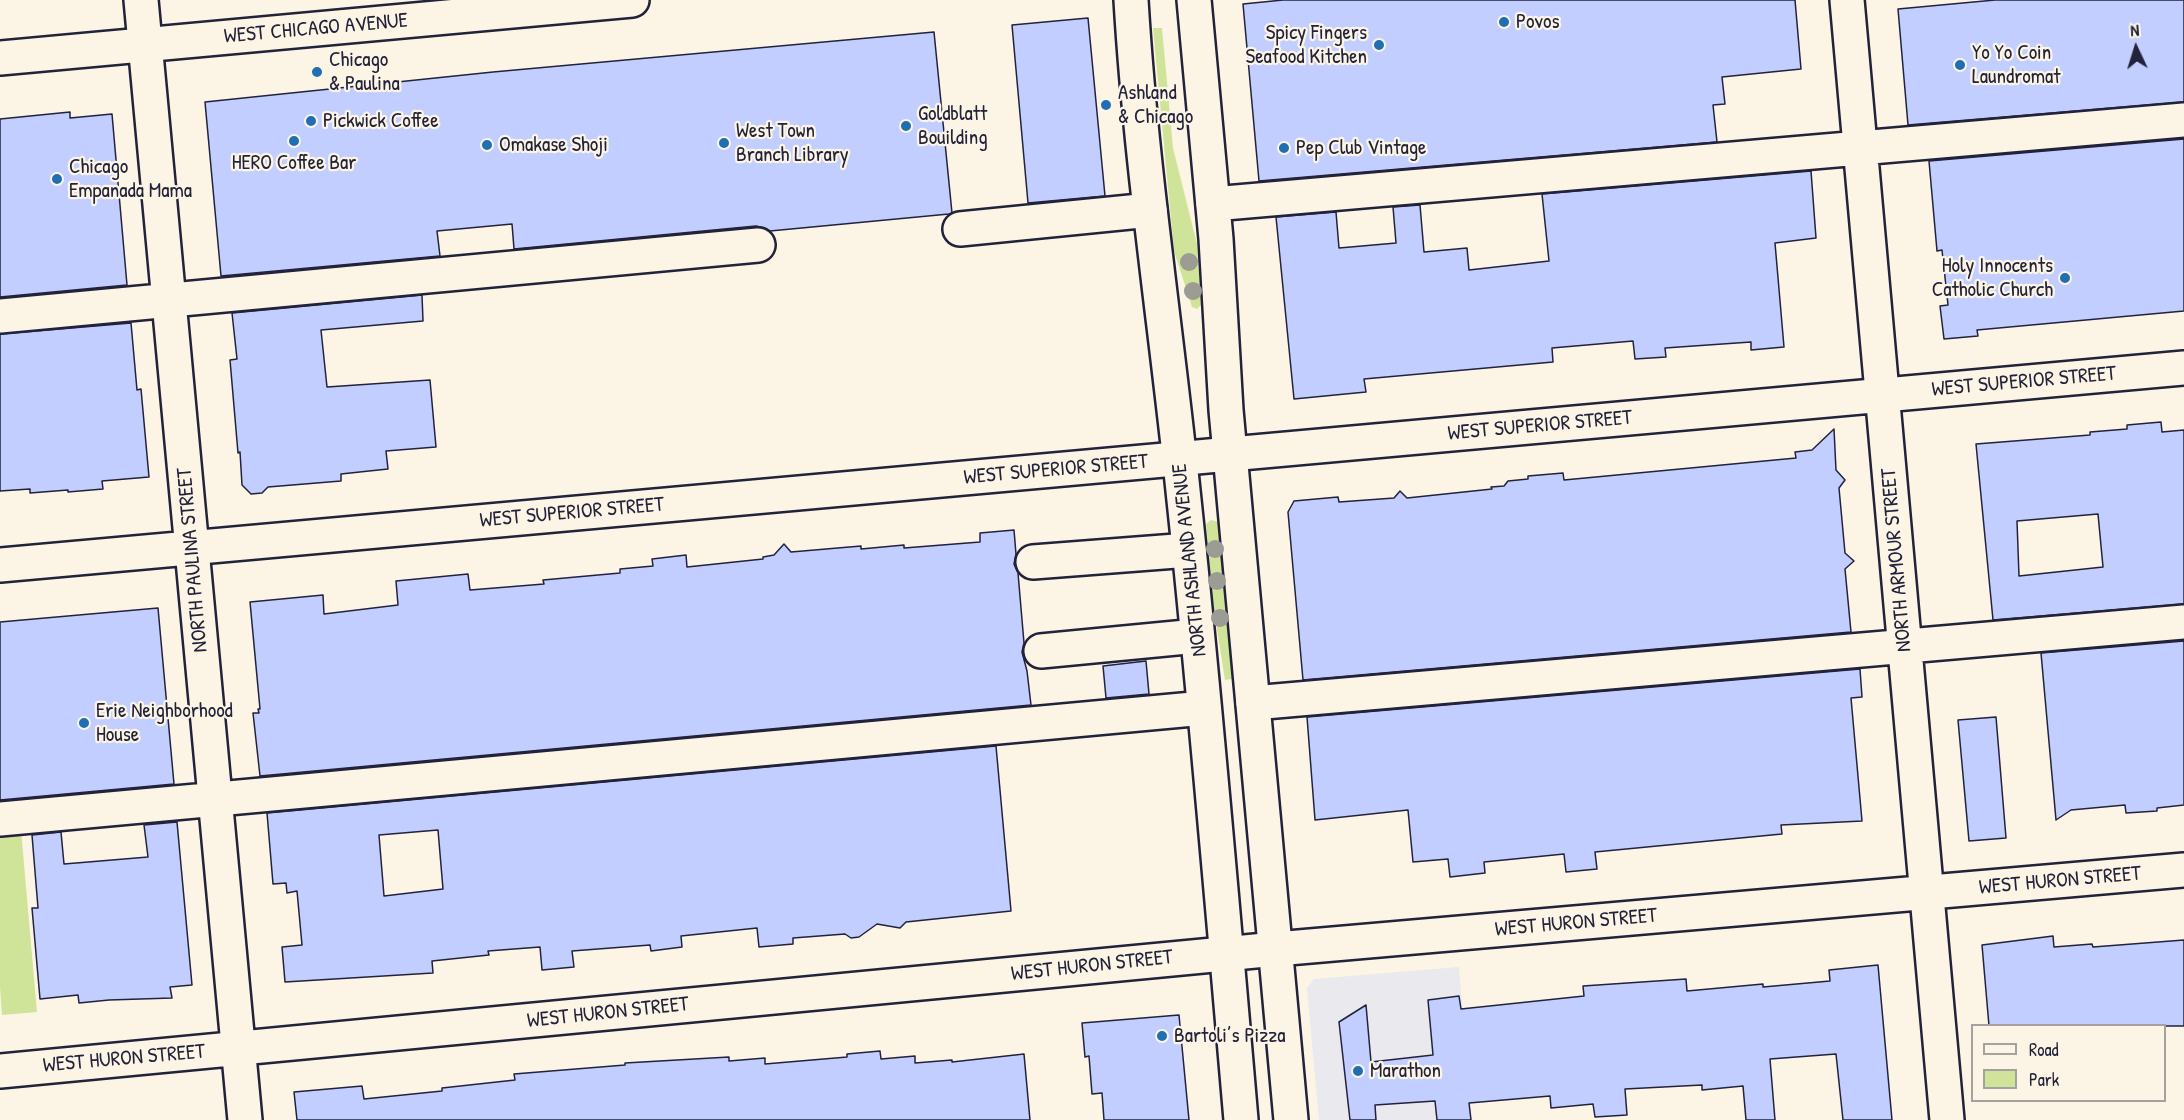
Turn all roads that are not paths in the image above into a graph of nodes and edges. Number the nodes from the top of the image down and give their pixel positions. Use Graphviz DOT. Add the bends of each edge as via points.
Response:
graph roads {
  1 [pos="141,0"];
  2 [pos="632,0"];
  3 [pos="1131,0"];
  4 [pos="1194,0"];
  5 [pos="1847,0"];
  6 [pos="146,45"];
  7 [pos="0,58"];
  8 [pos="2184,120"];
  9 [pos="1860,147"];
  10 [pos="1213,204"];
  11 [pos="1150,210"];
  12 [pos="960,229"];
  13 [pos="758,245"];
  14 [pos="169,299"];
  15 [pos="0,316"];
  16 [pos="2184,368"];
  17 [pos="1882,395"];
  18 [pos="1230,454"];
  19 [pos="1180,458"];
  20 [pos="193,548"];
  21 [pos="1189,549"];
  22 [pos="1033,562"];
  23 [pos="0,565"];
  24 [pos="2184,622"];
  25 [pos="1197,636"];
  26 [pos="1905,646"];
  27 [pos="1041,651"];
  28 [pos="1253,704"];
  29 [pos="1204,708"];
  30 [pos="215,798"];
  31 [pos="0,819"];
  32 [pos="2184,870"];
  33 [pos="1926,893"];
  34 [pos="1276,949"];
  35 [pos="1226,954"];
  36 [pos="239,1049"];
  37 [pos="0,1071"];
  38 [pos="245,1120"];
  39 [pos="1241,1120"];
  40 [pos="1292,1120"];
  41 [pos="1947,1120"];
  1 -- 6 [label="street, NORTH PAULINA STREET"];
  2 -- 6 [label="street, WEST CHICAGO AVENUE"];
  3 -- 11 [label="street, NORTH ASHLAND AVENUE"];
  4 -- 10 [label="street"];
  5 -- 9 [label="street, NORTH ARMOUR STREET"];
  6 -- 7 [label="street, WEST CHICAGO AVENUE"];
  6 -- 14 [label="street, NORTH PAULINA STREET"];
  8 -- 9 [label="street"];
  9 -- 10 [label="street"];
  9 -- 17 [label="street, NORTH ARMOUR STREET"];
  10 -- 18 [label="street"];
  11 -- 12 [label="street"];
  11 -- 19 [label="street, NORTH ASHLAND AVENUE"];
  13 -- 14 [label="street"];
  14 -- 15 [label="street"];
  14 -- 20 [label="street, NORTH PAULINA STREET"];
  16 -- 17 [label="street, WEST SUPERIOR STREET"];
  17 -- 18 [label="street, WEST SUPERIOR STREET"];
  17 -- 26 [label="street, NORTH ARMOUR STREET"];
  18 -- 19 [label="street, WEST SUPERIOR STREET"];
  18 -- 28 [label="street"];
  19 -- 20 [label="street, WEST SUPERIOR STREET"];
  19 -- 21 [label="street, NORTH ASHLAND AVENUE"];
  20 -- 23 [label="street, WEST SUPERIOR STREET"];
  20 -- 30 [label="street, NORTH PAULINA STREET"];
  21 -- 22 [label="street"];
  21 -- 25 [label="street, NORTH ASHLAND AVENUE"];
  24 -- 26 [label="street"];
  25 -- 27 [label="street"];
  25 -- 29 [label="street, NORTH ASHLAND AVENUE"];
  26 -- 28 [label="street"];
  26 -- 33 [label="street, NORTH ARMOUR STREET"];
  28 -- 34 [label="street"];
  29 -- 30 [label="street"];
  29 -- 35 [label="street, NORTH ASHLAND AVENUE"];
  30 -- 31 [label="street"];
  30 -- 36 [label="street, NORTH PAULINA STREET"];
  32 -- 33 [label="street, WEST HURON STREET"];
  33 -- 34 [label="street, WEST HURON STREET"];
  33 -- 41 [label="street, NORTH ARMOUR STREET"];
  34 -- 35 [label="street, WEST HURON STREET"];
  34 -- 40 [label="street"];
  35 -- 36 [label="street, WEST HURON STREET"];
  35 -- 39 [label="street, NORTH ASHLAND AVENUE"];
  36 -- 37 [label="street, WEST HURON STREET"];
  36 -- 38 [label="street, NORTH PAULINA STREET"];
}
